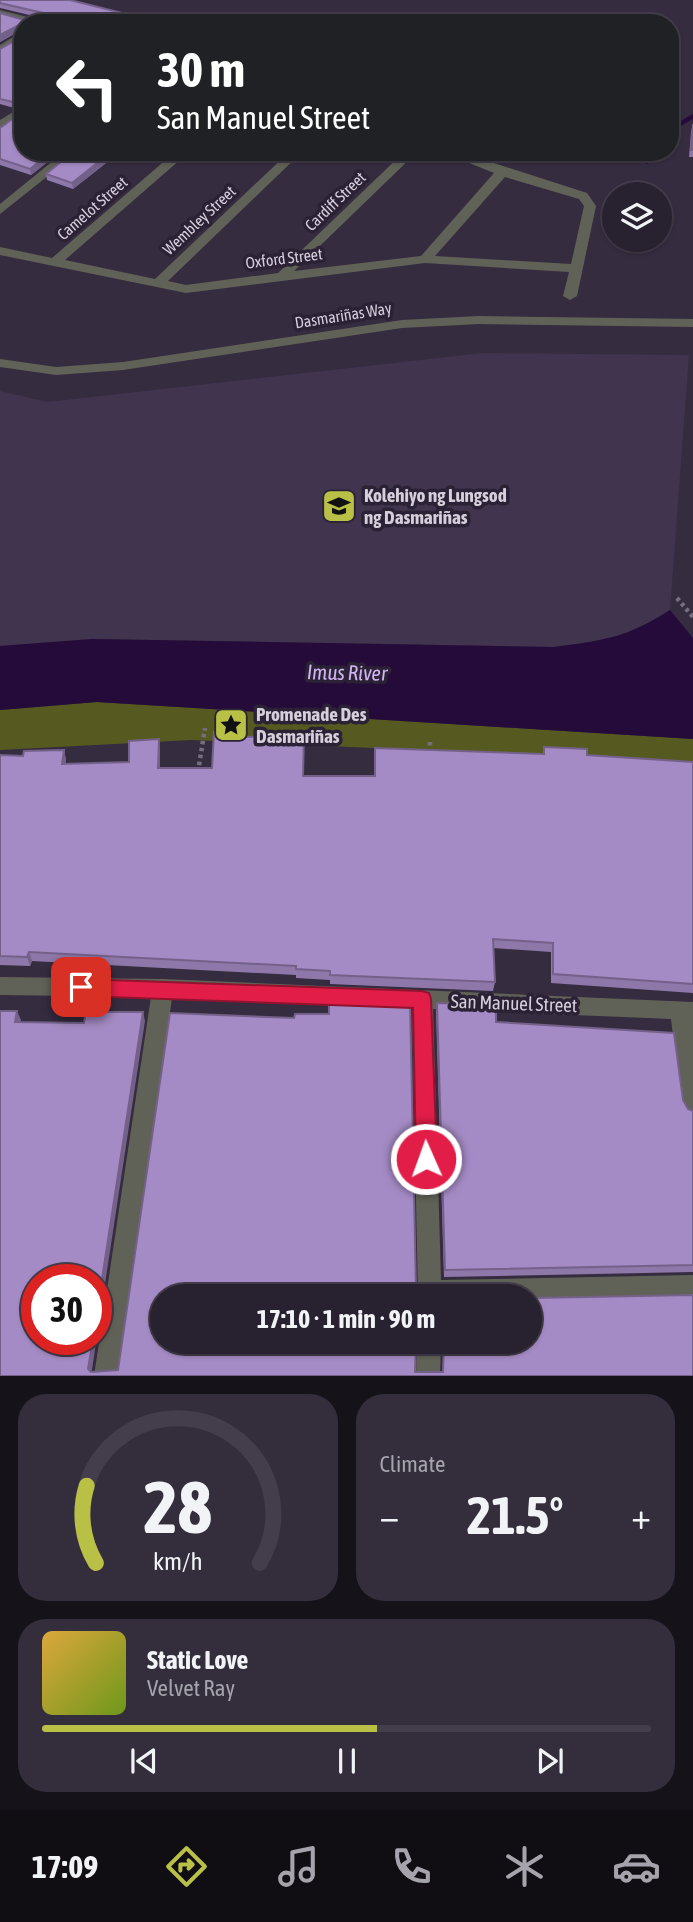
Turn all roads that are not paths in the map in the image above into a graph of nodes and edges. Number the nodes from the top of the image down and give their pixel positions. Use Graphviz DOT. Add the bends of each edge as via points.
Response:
graph roads {
  1 [pos="61,161"];
  2 [pos="173,161"];
  3 [pos="287,161"];
  4 [pos="402,161"];
  5 [pos="472,161"];
  6 [pos="502,172"];
  7 [pos="0,210"];
  8 [pos="0,251"];
  9 [pos="425,259"];
  10 [pos="54,263"];
  11 [pos="576,268"];
  12 [pos="284,274"];
  13 [pos="157,284"];
  14 [pos="570,296"];
  15 [pos="693,323"];
  16 [pos="0,363"];
  17 [pos="0,986"];
  18 [pos="163,988"];
  19 [pos="422,999"];
  20 [pos="687,1011"];
  21 [pos="693,1108"];
  22 [pos="430,1284"];
  23 [pos="693,1287"];
  24 [pos="542,1291"];
  25 [pos="429,1354"];
  26 [pos="106,1376"];
  27 [pos="428,1376"];
  1 -- 7 [label="street"];
  2 -- 10 [label="street, Camelot Street"];
  3 -- 13 [label="street, Wembley Street"];
  4 -- 12 [label="street, Cardiff Street"];
  5 -- 6 [label="street"];
  6 -- 9 [label="street"];
  6 -- 11 [label="street" via="583,196 590,206"];
  8 -- 10 [label="street, Oxford Street"];
  9 -- 11 [label="street, Oxford Street"];
  9 -- 12 [label="street, Oxford Street"];
  10 -- 13 [label="street, Oxford Street"];
  11 -- 14 [label="street"];
  12 -- 13 [label="street, Oxford Street" via="186,289"];
  15 -- 16 [label="street, Dasmariñas Way" via="480,320 402,324 123,366 56,371"];
  17 -- 18 [label="street, San Manuel Street"];
  18 -- 19 [label="street, San Manuel Street"];
  18 -- 26 [label="street"];
  19 -- 20 [label="street, San Manuel Street"];
  19 -- 22 [label="street"];
  20 -- 21 [label="street"];
  23 -- 24 [label="street"];
  25 -- 27 [label="street"];
}
